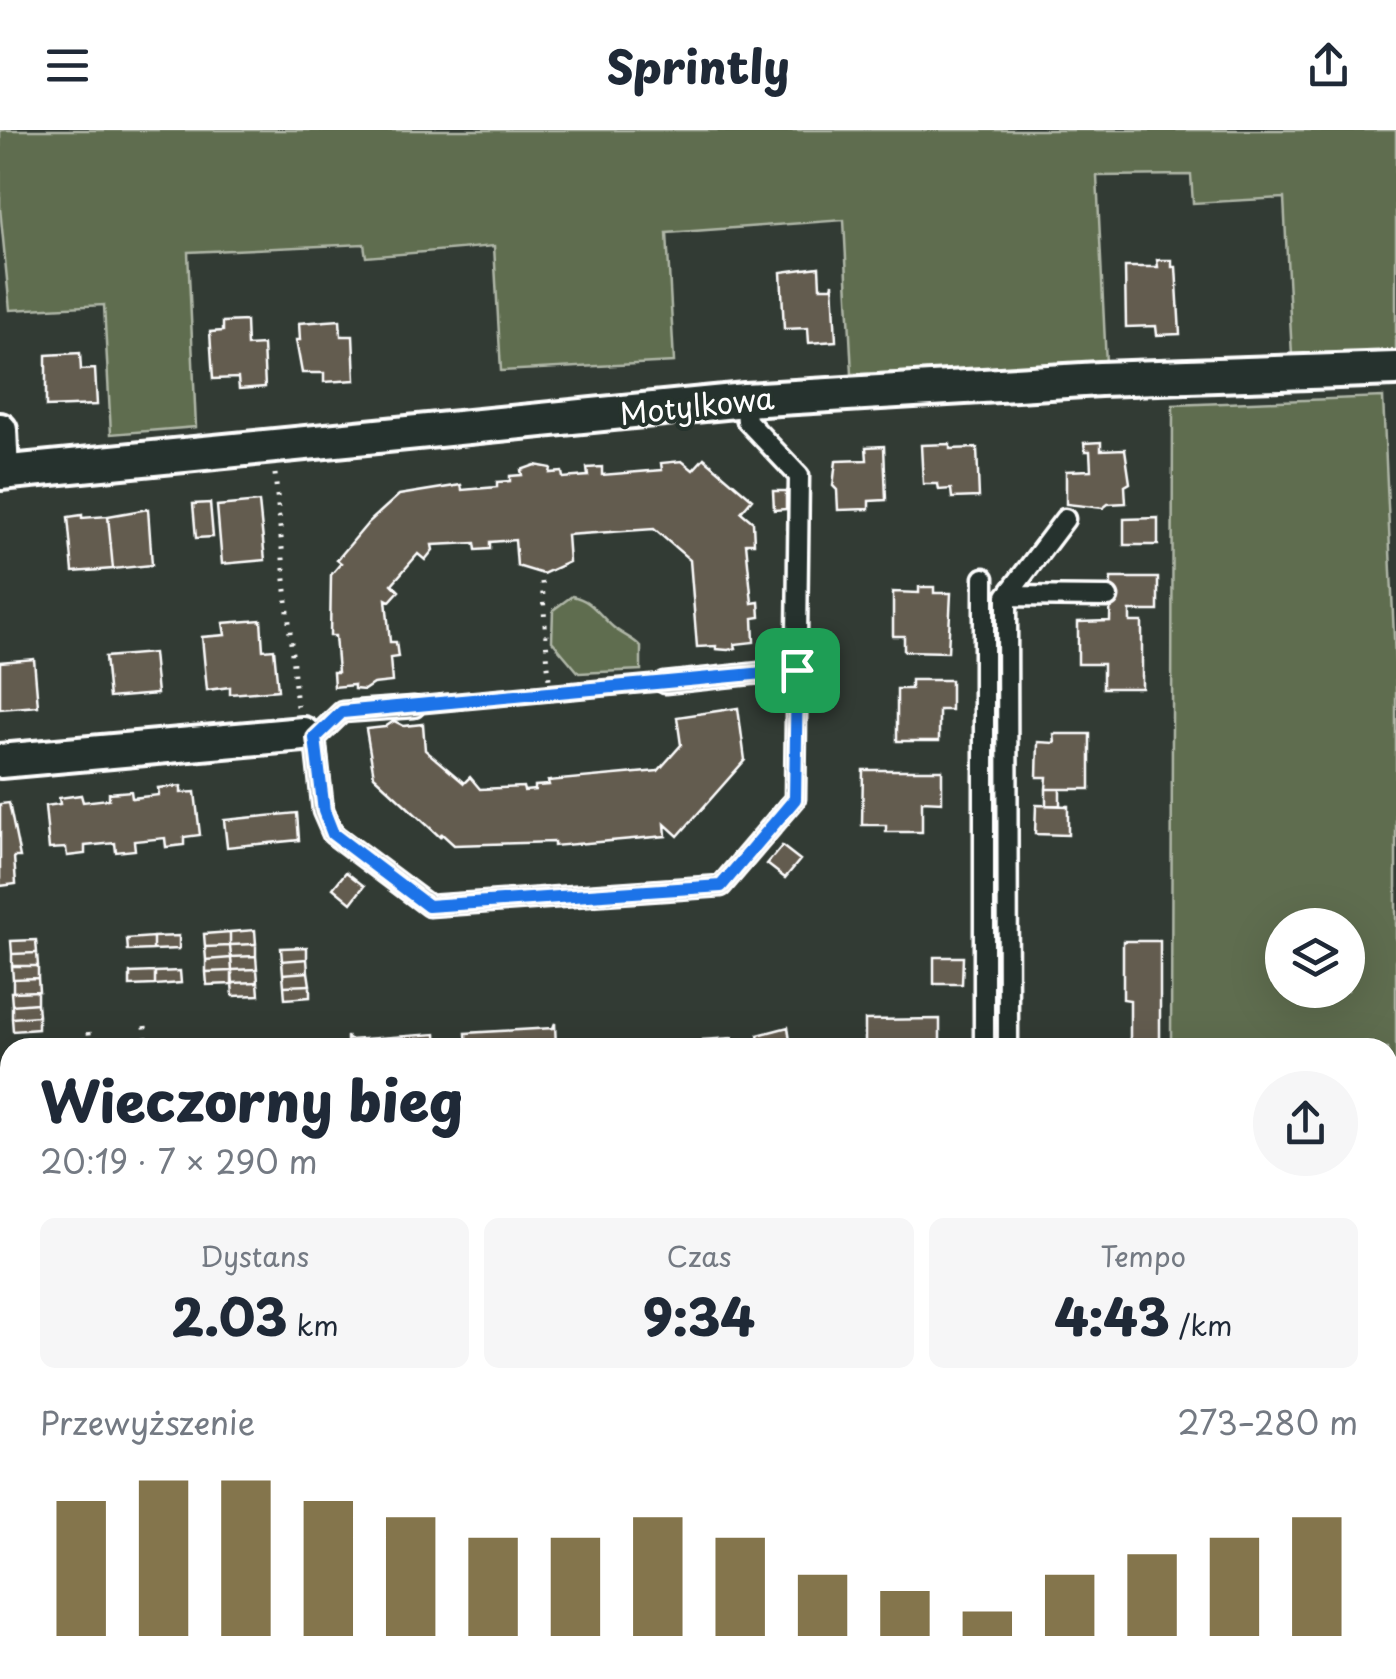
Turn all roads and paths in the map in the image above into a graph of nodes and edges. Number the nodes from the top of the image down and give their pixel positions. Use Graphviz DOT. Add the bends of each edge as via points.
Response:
graph roads {
  1 [pos="1396,369"];
  2 [pos="745,400"];
  3 [pos="0,430"];
  4 [pos="274,466"];
  5 [pos="1,473"];
  6 [pos="1065,518"];
  7 [pos="984,578"];
  8 [pos="542,582"];
  9 [pos="1007,596"];
  10 [pos="1108,597"];
  11 [pos="797,670"];
  12 [pos="665,682"];
  13 [pos="550,694"];
  14 [pos="414,707"];
  15 [pos="305,730"];
  16 [pos="0,761"];
  17 [pos="145,1026"];
  18 [pos="89,1032"];
  19 [pos="89,1038"];
  20 [pos="146,1038"];
  21 [pos="984,1038"];
  22 [pos="1008,1038"];
  1 -- 2 [label="street, Motylkowa"];
  2 -- 5 [label="street, Motylkowa"];
  2 -- 11 [label="lane" via="747,421 799,476"];
  3 -- 5 [label="street"];
  4 -- 15 [label="path"];
  6 -- 9 [label="lane"];
  7 -- 21 [label="lane"];
  8 -- 13 [label="path"];
  9 -- 10 [label="lane"];
  9 -- 22 [label="lane"];
  11 -- 12 [label="lane"];
  11 -- 15 [label="lane" via="795,799 721,886 428,906 333,834"];
  12 -- 13 [label="path"];
  13 -- 14 [label="path"];
  14 -- 15 [label="lane" via="342,712"];
  15 -- 16 [label="street"];
  17 -- 20 [label="path"];
  18 -- 19 [label="path"];
}
